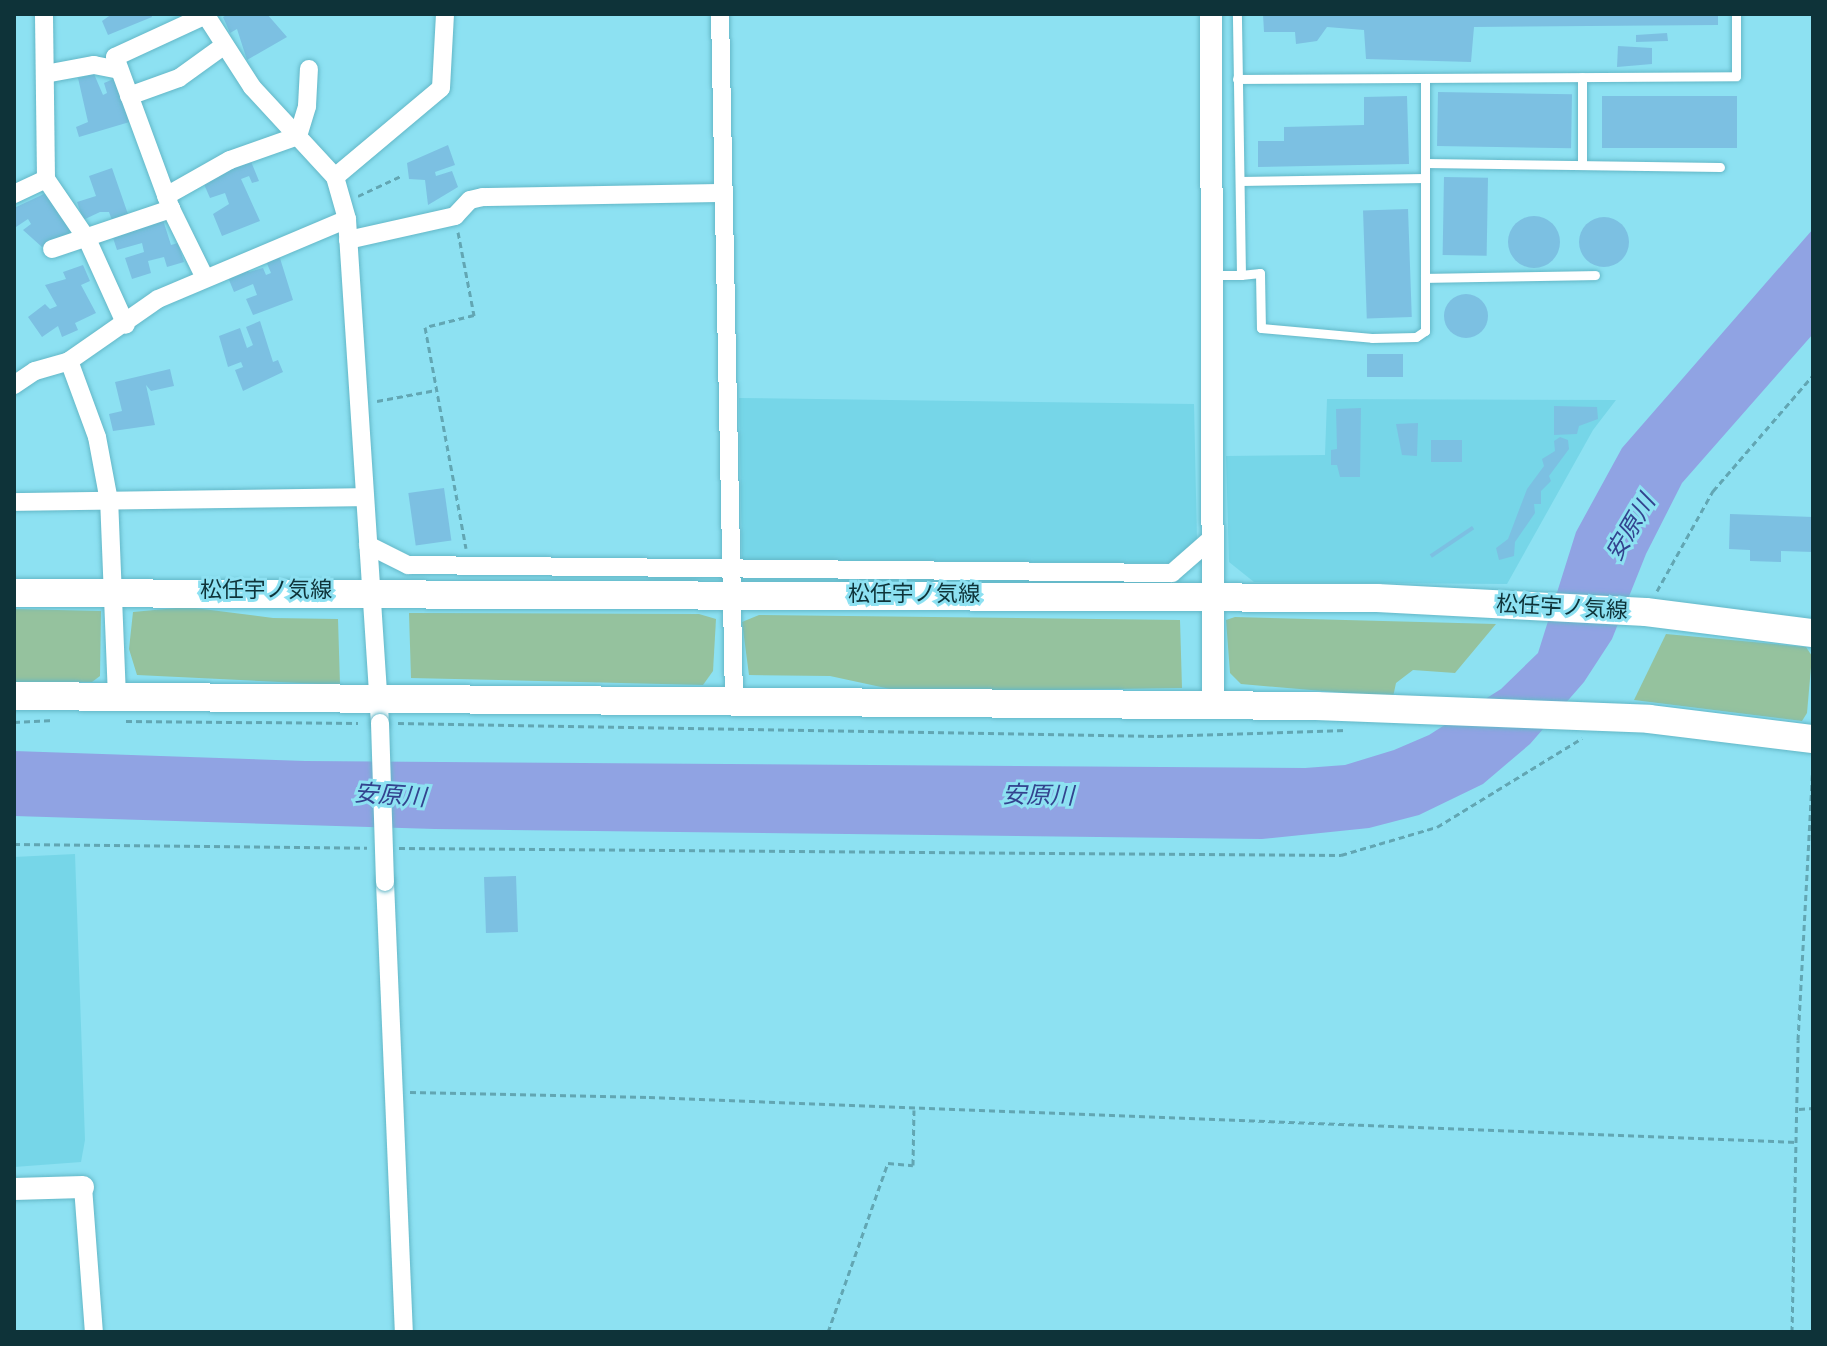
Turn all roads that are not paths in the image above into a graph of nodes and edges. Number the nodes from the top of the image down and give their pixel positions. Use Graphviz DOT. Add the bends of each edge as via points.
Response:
graph roads {
  1 [pos="44,14"];
  2 [pos="445,14"];
  3 [pos="720,14"];
  4 [pos="1211,14"];
  5 [pos="1237,14"];
  6 [pos="1736,14"];
  7 [pos="206,15"];
  8 [pos="222,47"];
  9 [pos="309,69"];
  10 [pos="120,70"];
  11 [pos="45,74"];
  12 [pos="1582,77"];
  13 [pos="1425,78"];
  14 [pos="1237,79"];
  15 [pos="129,96"];
  16 [pos="298,136"];
  17 [pos="1425,163"];
  18 [pos="1582,165"];
  19 [pos="1720,167"];
  20 [pos="335,177"];
  21 [pos="1425,178"];
  22 [pos="46,179"];
  23 [pos="1240,181"];
  24 [pos="724,193"];
  25 [pos="14,194"];
  26 [pos="168,203"];
  27 [pos="344,211"];
  28 [pos="87,239"];
  29 [pos="348,240"];
  30 [pos="52,249"];
  31 [pos="1211,275"];
  32 [pos="1241,275"];
  33 [pos="1595,275"];
  34 [pos="204,276"];
  35 [pos="1425,278"];
  36 [pos="126,325"];
  37 [pos="69,361"];
  38 [pos="14,385"];
  39 [pos="365,497"];
  40 [pos="109,501"];
  41 [pos="14,502"];
  42 [pos="1211,539"];
  43 [pos="368,545"];
  44 [pos="729,567"];
  45 [pos="371,591"];
  46 [pos="116,592"];
  47 [pos="14,593"];
  48 [pos="730,597"];
  49 [pos="1212,597"];
  50 [pos="1813,633"];
  51 [pos="14,696"];
  52 [pos="734,702"];
  53 [pos="1213,705"];
  54 [pos="119,709"];
  55 [pos="379,712"];
  56 [pos="1813,739"];
  57 [pos="83,1187"];
  58 [pos="14,1189"];
  59 [pos="94,1332"];
  60 [pos="404,1332"];
  1 -- 11 [label="street"];
  2 -- 20 [label="street" via="441,88"];
  3 -- 24 [label="street"];
  4 -- 31 [label="street"];
  5 -- 14 [label="lane"];
  6 -- 12 [label="lane" via="1736,76"];
  7 -- 8 [label="street"];
  7 -- 10 [label="street" via="115,57"];
  8 -- 15 [label="street" via="179,78"];
  8 -- 16 [label="street"];
  9 -- 16 [label="street" via="307,106"];
  10 -- 11 [label="street" via="94,65"];
  10 -- 15 [label="street"];
  11 -- 22 [label="street"];
  12 -- 13 [label="lane"];
  12 -- 18 [label="lane"];
  13 -- 14 [label="lane"];
  13 -- 17 [label="lane"];
  14 -- 23 [label="lane"];
  15 -- 26 [label="street"];
  16 -- 20 [label="street"];
  16 -- 26 [label="street" via="230,160"];
  17 -- 18 [label="lane"];
  17 -- 21 [label="lane"];
  18 -- 19 [label="lane"];
  20 -- 27 [label="street"];
  21 -- 23 [label="lane"];
  21 -- 35 [label="lane"];
  22 -- 25 [label="street"];
  22 -- 28 [label="street"];
  23 -- 32 [label="lane"];
  24 -- 29 [label="street" via="483,197 470,200 455,216"];
  24 -- 44 [label="street"];
  26 -- 28 [label="street"];
  26 -- 34 [label="street"];
  27 -- 29 [label="street"];
  27 -- 34 [label="street"];
  28 -- 30 [label="street"];
  28 -- 36 [label="street"];
  29 -- 39 [label="street"];
  31 -- 32 [label="lane"];
  31 -- 42 [label="street"];
  32 -- 35 [label="lane" via="1260,273 1261,328 1372,338 1416,337 1425,331"];
  33 -- 35 [label="lane"];
  34 -- 36 [label="street" via="158,299"];
  36 -- 37 [label="street"];
  37 -- 38 [label="street" via="35,371"];
  37 -- 40 [label="street" via="97,437"];
  39 -- 40 [label="street"];
  39 -- 43 [label="street"];
  40 -- 41 [label="street"];
  40 -- 46 [label="street"];
  42 -- 44 [label="street" via="1172,573"];
  42 -- 49 [label="street"];
  43 -- 44 [label="street" via="408,565"];
  43 -- 45 [label="street"];
  44 -- 48 [label="street"];
  45 -- 46 [label="main road, 松任宇ノ気線"];
  45 -- 48 [label="main road, 松任宇ノ気線"];
  45 -- 55 [label="street"];
  46 -- 47 [label="main road, 松任宇ノ気線"];
  46 -- 54 [label="street"];
  48 -- 49 [label="main road, 松任宇ノ気線"];
  48 -- 52 [label="street"];
  49 -- 50 [label="main road, 松任宇ノ気線" via="1646,612"];
  49 -- 53 [label="street"];
  51 -- 54 [label="main road"];
  52 -- 53 [label="main road"];
  52 -- 55 [label="main road"];
  53 -- 56 [label="main road" via="1610,718"];
  54 -- 55 [label="main road"];
  55 -- 60 [label="street, bridge"];
  57 -- 58 [label="street"];
  57 -- 59 [label="street"];
}
